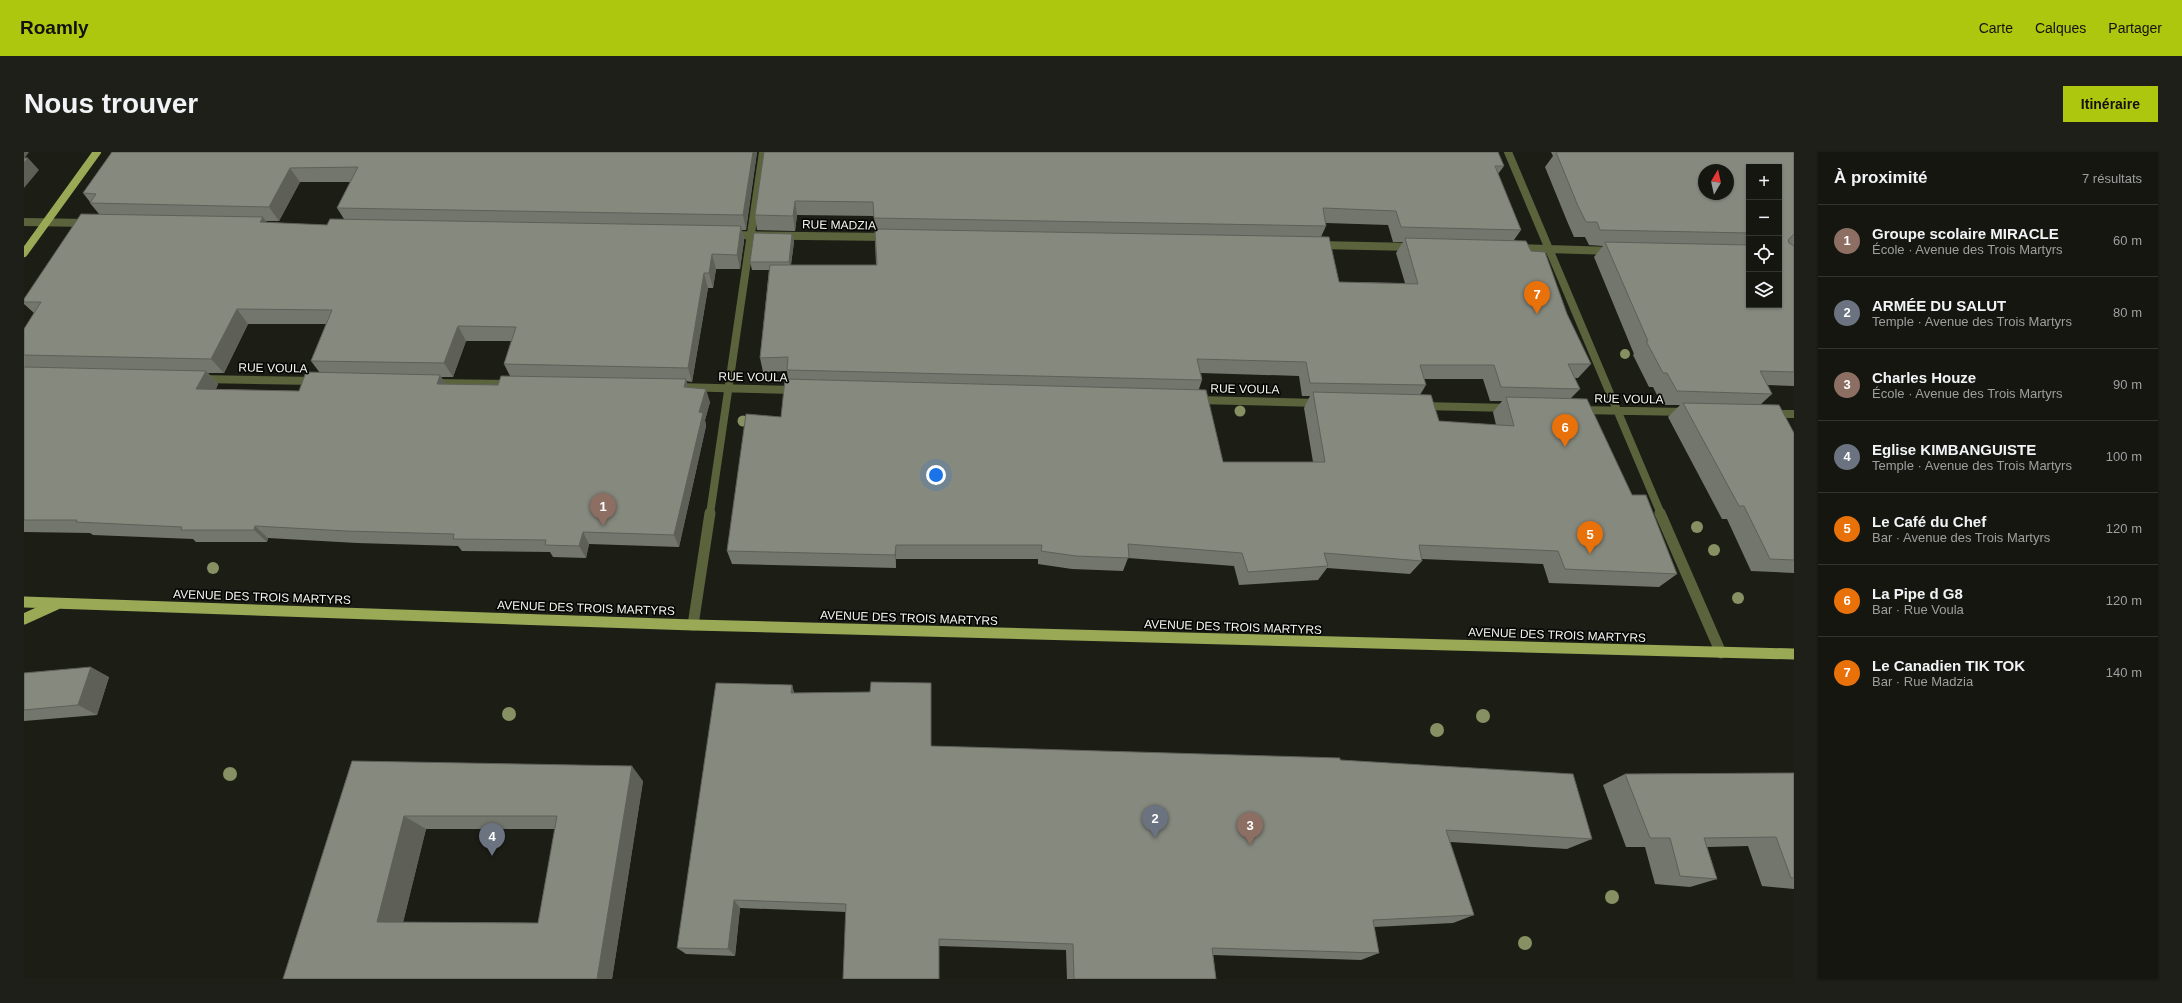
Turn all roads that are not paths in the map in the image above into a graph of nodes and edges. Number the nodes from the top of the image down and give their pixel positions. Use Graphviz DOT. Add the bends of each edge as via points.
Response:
graph roads {
  1 [pos="97,152"];
  2 [pos="763,152"];
  3 [pos="1508,152"];
  4 [pos="24,222"];
  5 [pos="45,222"];
  6 [pos="101,223"];
  7 [pos="720,234"];
  8 [pos="752,235"];
  9 [pos="895,238"];
  10 [pos="1309,245"];
  11 [pos="1420,247"];
  12 [pos="1508,248"];
  13 [pos="1548,249"];
  14 [pos="1617,251"];
  15 [pos="24,253"];
  16 [pos="191,378"];
  17 [pos="326,381"];
  18 [pos="421,383"];
  19 [pos="516,384"];
  20 [pos="667,387"];
  21 [pos="730,388"];
  22 [pos="802,390"];
  23 [pos="1185,400"];
  24 [pos="1329,404"];
  25 [pos="1408,406"];
  26 [pos="1520,408"];
  27 [pos="1568,410"];
  28 [pos="1616,411"];
  29 [pos="1693,412"];
  30 [pos="1763,414"];
  31 [pos="1794,414"];
  32 [pos="24,602"];
  33 [pos="60,603"];
  34 [pos="24,619"];
  35 [pos="693,625"];
  36 [pos="1721,653"];
  37 [pos="1794,654"];
  1 -- 5 [label="main road"];
  2 -- 8 [label="street"];
  3 -- 13 [label="street"];
  4 -- 5 [label="street"];
  5 -- 6 [label="street"];
  5 -- 15 [label="main road"];
  7 -- 8 [label="street, RUE MADZIA"];
  8 -- 9 [label="street, RUE MADZIA"];
  8 -- 21 [label="street"];
  10 -- 11 [label="street"];
  12 -- 13 [label="street"];
  13 -- 14 [label="street"];
  13 -- 28 [label="street"];
  16 -- 17 [label="street, RUE VOULA"];
  18 -- 19 [label="street"];
  20 -- 21 [label="street, RUE VOULA"];
  21 -- 22 [label="street, RUE VOULA"];
  21 -- 35 [label="street"];
  23 -- 24 [label="street, RUE VOULA"];
  25 -- 26 [label="street"];
  27 -- 28 [label="street, RUE VOULA"];
  28 -- 29 [label="street, RUE VOULA"];
  28 -- 36 [label="street"];
  30 -- 31 [label="street"];
  32 -- 33 [label="main road, AVENUE DES TROIS MARTYRS"];
  33 -- 34 [label="main road"];
  33 -- 35 [label="main road, AVENUE DES TROIS MARTYRS"];
  35 -- 36 [label="main road, AVENUE DES TROIS MARTYRS"];
  36 -- 37 [label="main road, AVENUE DES TROIS MARTYRS"];
}
